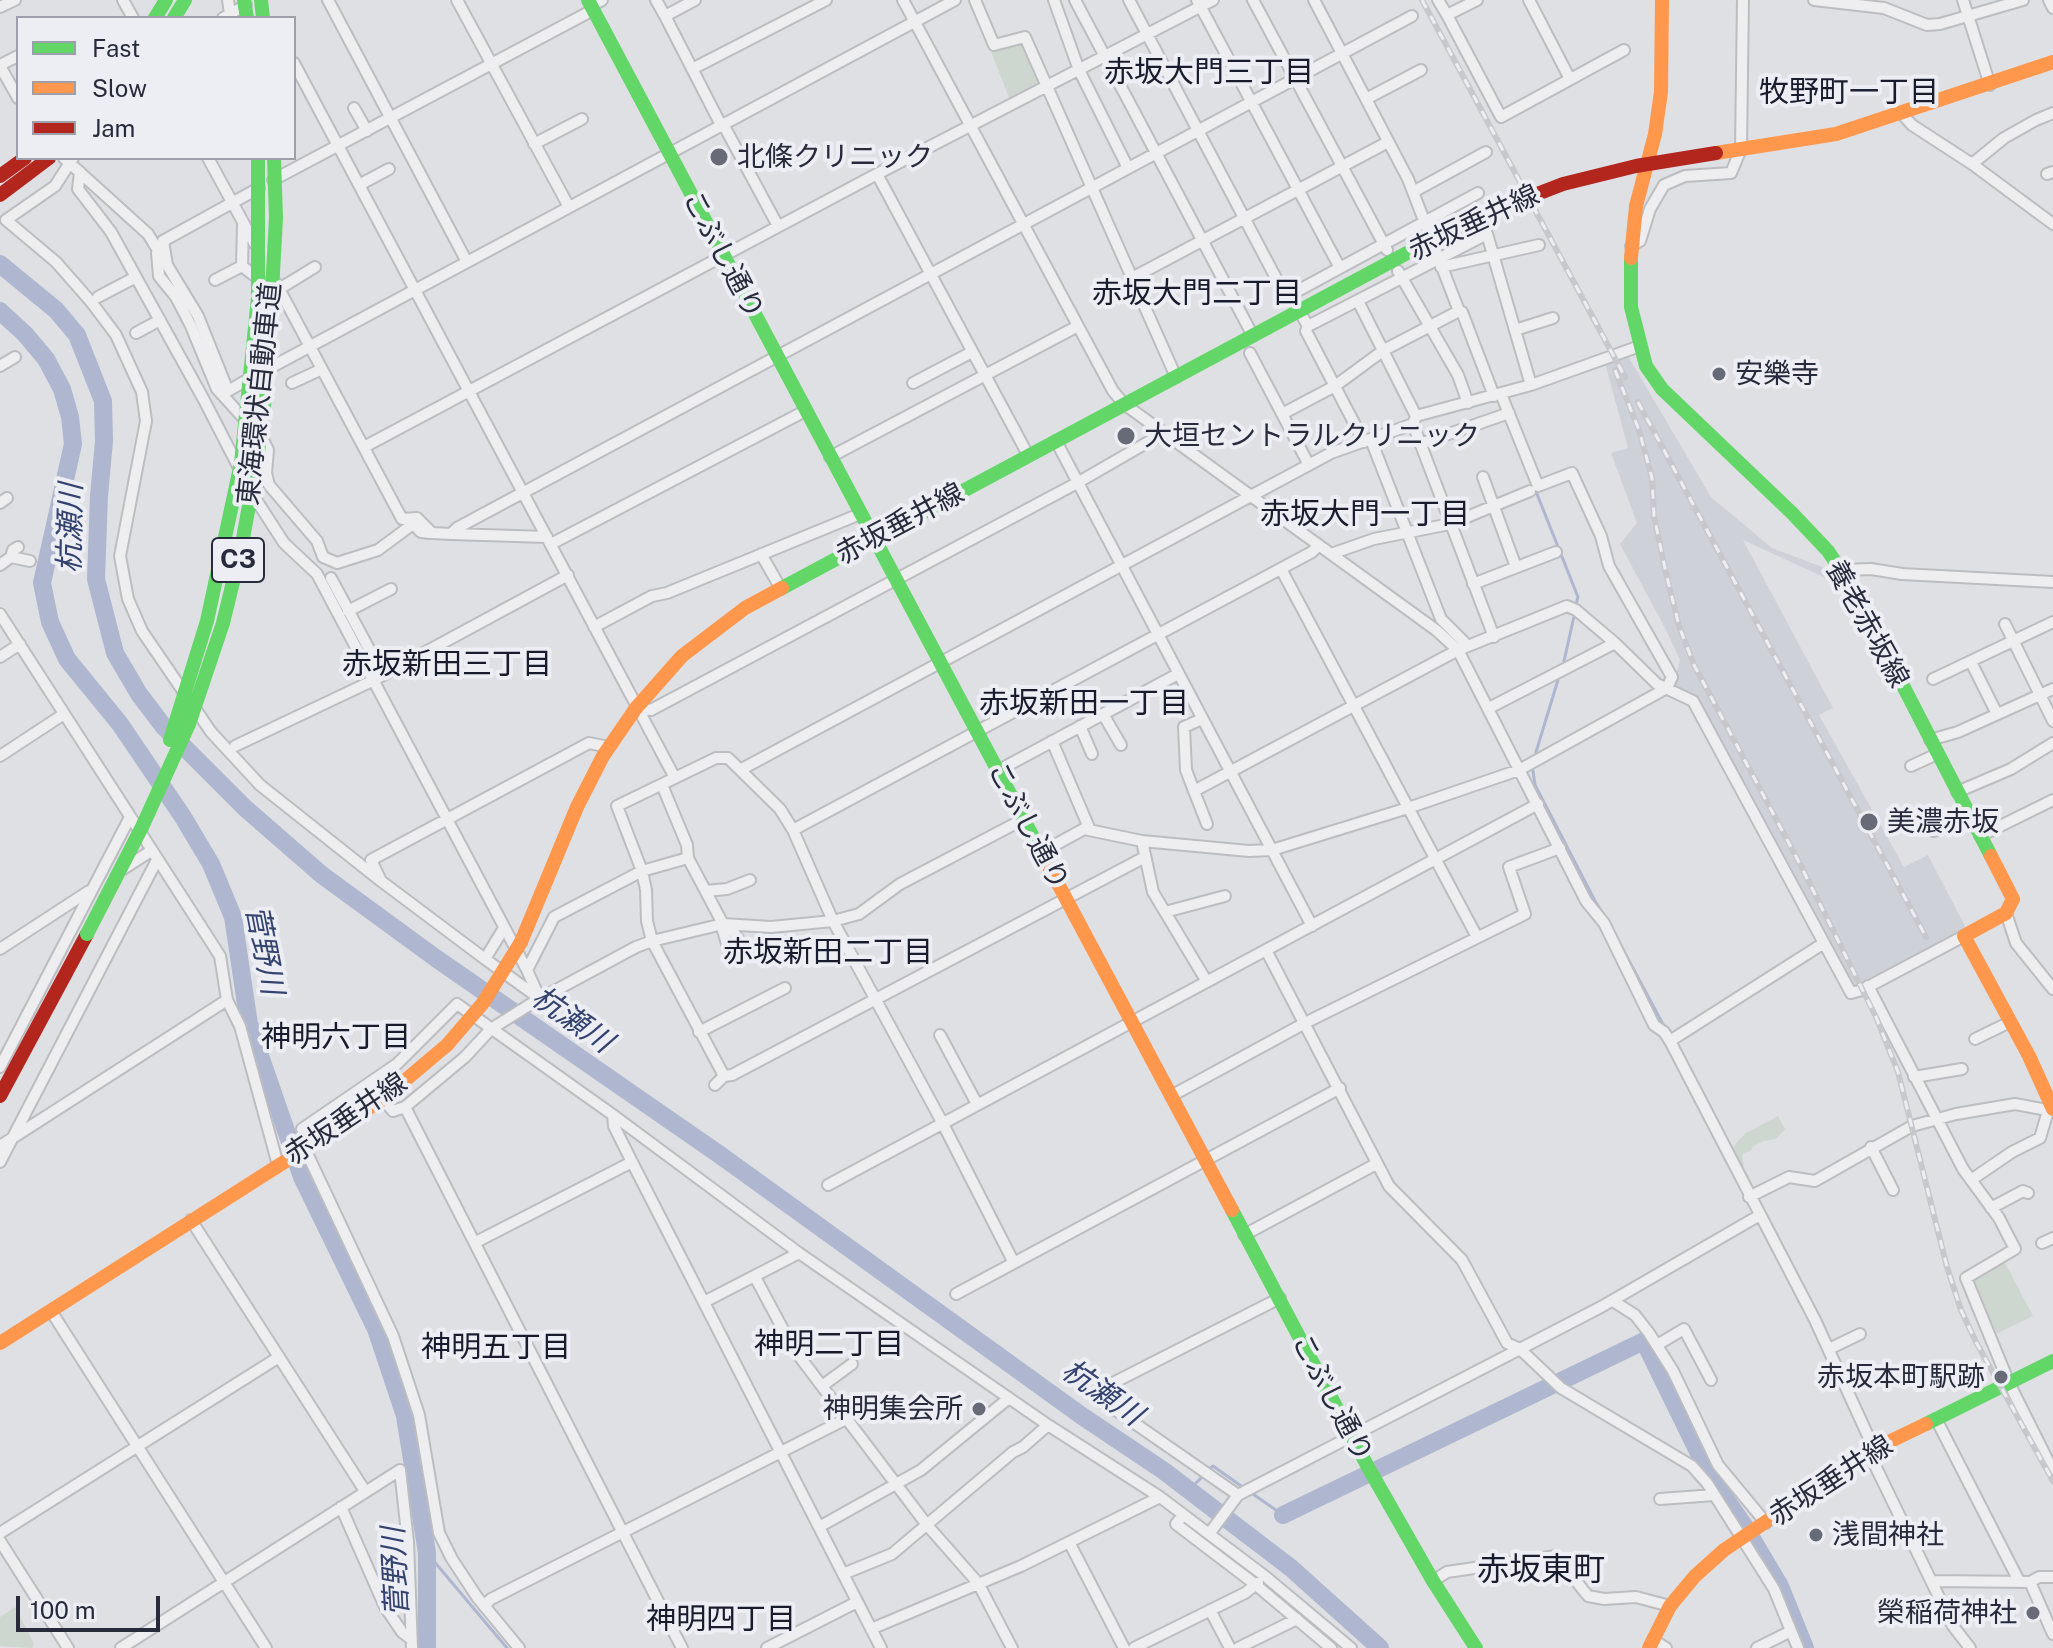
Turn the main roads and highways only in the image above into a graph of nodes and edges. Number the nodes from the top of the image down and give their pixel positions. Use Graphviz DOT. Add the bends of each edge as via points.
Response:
graph roads {
  1 [pos="1662,0"];
  2 [pos="593,4"];
  3 [pos="2053,62"];
  4 [pos="22,160"];
  5 [pos="46,160"];
  6 [pos="258,160"];
  7 [pos="274,160"];
  8 [pos="0,176"];
  9 [pos="0,195"];
  10 [pos="873,539"];
  11 [pos="87,934"];
  12 [pos="0,1096"];
  13 [pos="2051,1110"];
  14 [pos="0,1343"];
  15 [pos="2053,1361"];
  16 [pos="1656,1645"];
  17 [pos="1476,1648"];
  1 -- 13 [label="main road, 養老赤坂線" via="1661,92 1631,246 1631,307 1640,346 1662,389 1792,513 1843,570 2013,899 2006,913 1964,936"];
  2 -- 10 [label="main road, こぶし通り"];
  3 -- 10 [label="main road, 赤坂垂井線, bridge" via="1836,134 1636,166 1563,184 1493,211"];
  4 -- 8 [label="main road"];
  5 -- 9 [label="main road"];
  6 -- 11 [label="main road, 東海環状自動車道 / C3, bridge" via="258,298 251,384 224,549 190,682 159,771"];
  7 -- 11 [label="main road, 東海環状自動車道 / C3, bridge" via="275,260 267,382 234,578 189,724"];
  10 -- 14 [label="main road, 赤坂垂井線, bridge" via="745,608 682,656 636,708 577,807 521,942 483,1003 447,1045 383,1099"];
  10 -- 17 [label="main road, こぶし通り" via="1372,1473"];
  11 -- 12 [label="main road, 東海環状自動車道 / C3"];
  15 -- 16 [label="main road, 赤坂垂井線" via="1872,1451 1751,1532 1695,1576 1670,1606"];
}
